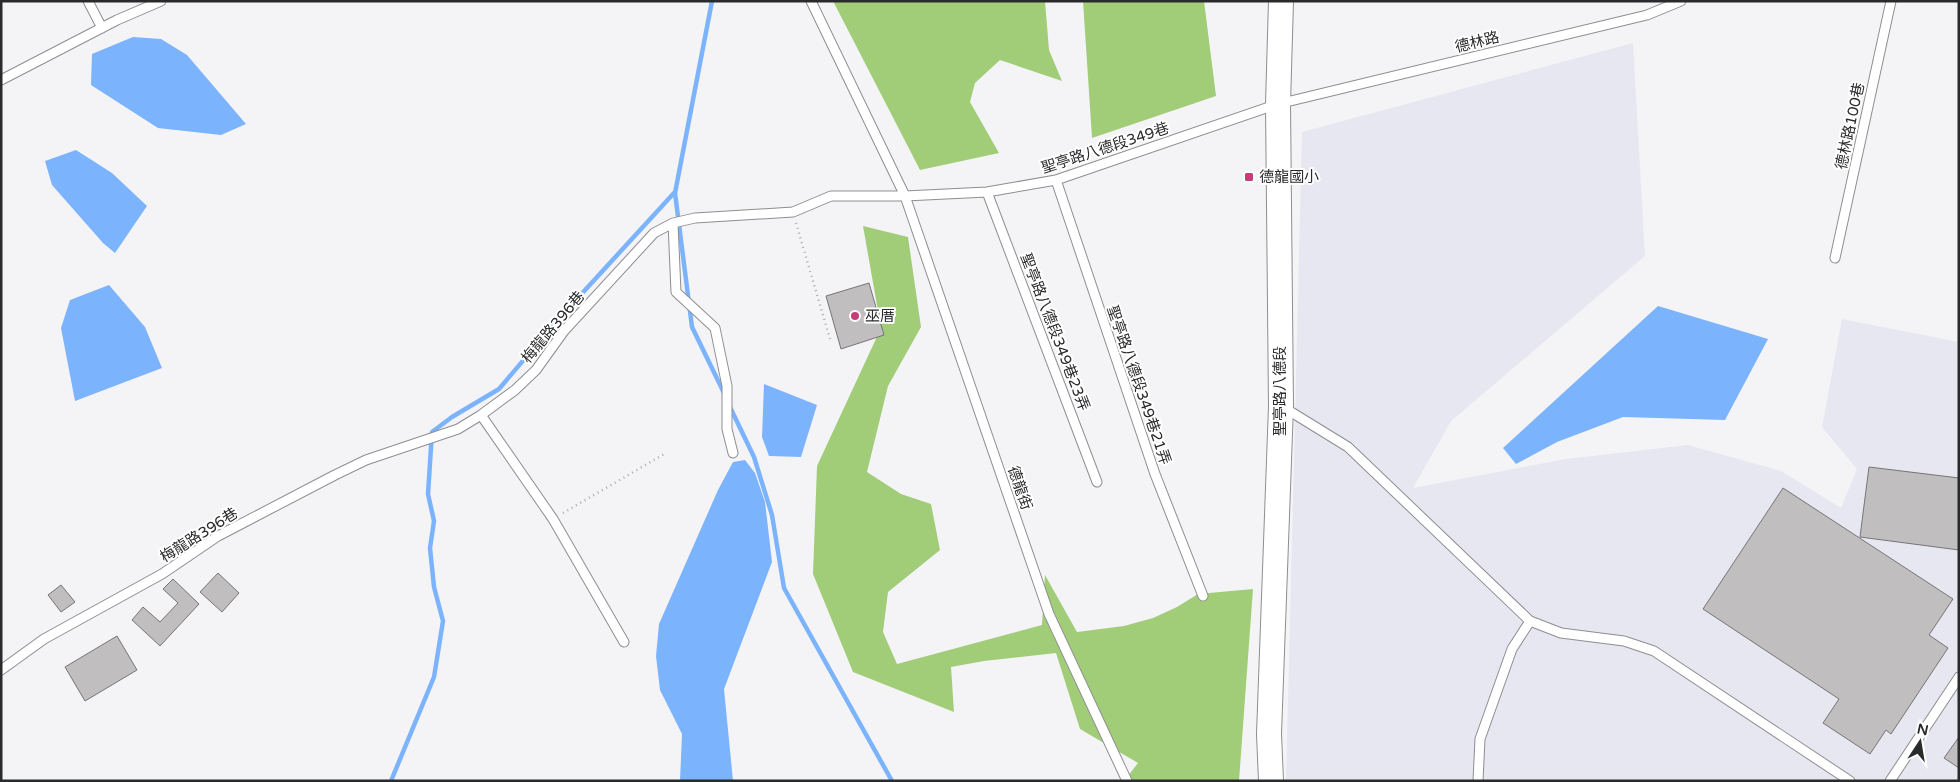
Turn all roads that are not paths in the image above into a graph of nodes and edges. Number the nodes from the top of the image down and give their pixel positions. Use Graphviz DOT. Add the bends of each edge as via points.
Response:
graph roads {
  1 [pos="88,1"];
  2 [pos="161,1"];
  3 [pos="811,1"];
  4 [pos="1281,1"];
  5 [pos="1681,1"];
  6 [pos="1891,1"];
  7 [pos="102,28"];
  8 [pos="1,80"];
  9 [pos="1278,104"];
  10 [pos="1056,180"];
  11 [pos="987,192"];
  12 [pos="905,196"];
  13 [pos="673,223"];
  14 [pos="1835,258"];
  15 [pos="1281,406"];
  16 [pos="481,415"];
  17 [pos="733,453"];
  18 [pos="1097,482"];
  19 [pos="1203,596"];
  20 [pos="1530,621"];
  21 [pos="624,642"];
  22 [pos="1,670"];
  23 [pos="1959,677"];
  24 [pos="1127,781"];
  25 [pos="1271,781"];
  26 [pos="1478,781"];
  27 [pos="1850,781"];
  28 [pos="1890,781"];
  1 -- 7 [label="lane"];
  2 -- 7 [label="lane"];
  3 -- 12 [label="lane, 德龍街"];
  4 -- 9 [label="street, 聖亭路八德段"];
  5 -- 9 [label="lane, 德林路" via="1647,15"];
  6 -- 14 [label="lane, 德林路100巷"];
  7 -- 8 [label="lane"];
  9 -- 10 [label="lane, 聖亭路八德段349巷"];
  9 -- 15 [label="street, 聖亭路八德段"];
  10 -- 11 [label="lane, 聖亭路八德段349巷"];
  10 -- 19 [label="lane, 聖亭路八德段349巷21弄" via="1155,474"];
  11 -- 12 [label="lane, 聖亭路八德段349巷"];
  11 -- 18 [label="lane, 聖亭路八德段349巷23弄"];
  12 -- 13 [label="lane, 梅龍路396巷" via="831,196 793,212 695,218"];
  12 -- 24 [label="lane, 德龍街" via="1049,614"];
  13 -- 16 [label="lane, 梅龍路396巷" via="654,233 564,331 536,370"];
  13 -- 17 [label="lane" via="676,292 715,328 727,386 727,429"];
  15 -- 20 [label="lane" via="1348,447"];
  15 -- 25 [label="street, 聖亭路八德段" via="1270,724"];
  16 -- 21 [label="lane" via="553,519"];
  16 -- 22 [label="lane, 梅龍路396巷" via="458,429 334,474 218,536 162,574 44,639"];
  20 -- 26 [label="lane" via="1512,649 1480,740"];
  20 -- 27 [label="lane" via="1561,633 1624,641 1654,651"];
  23 -- 28 [label="lane"];
}
